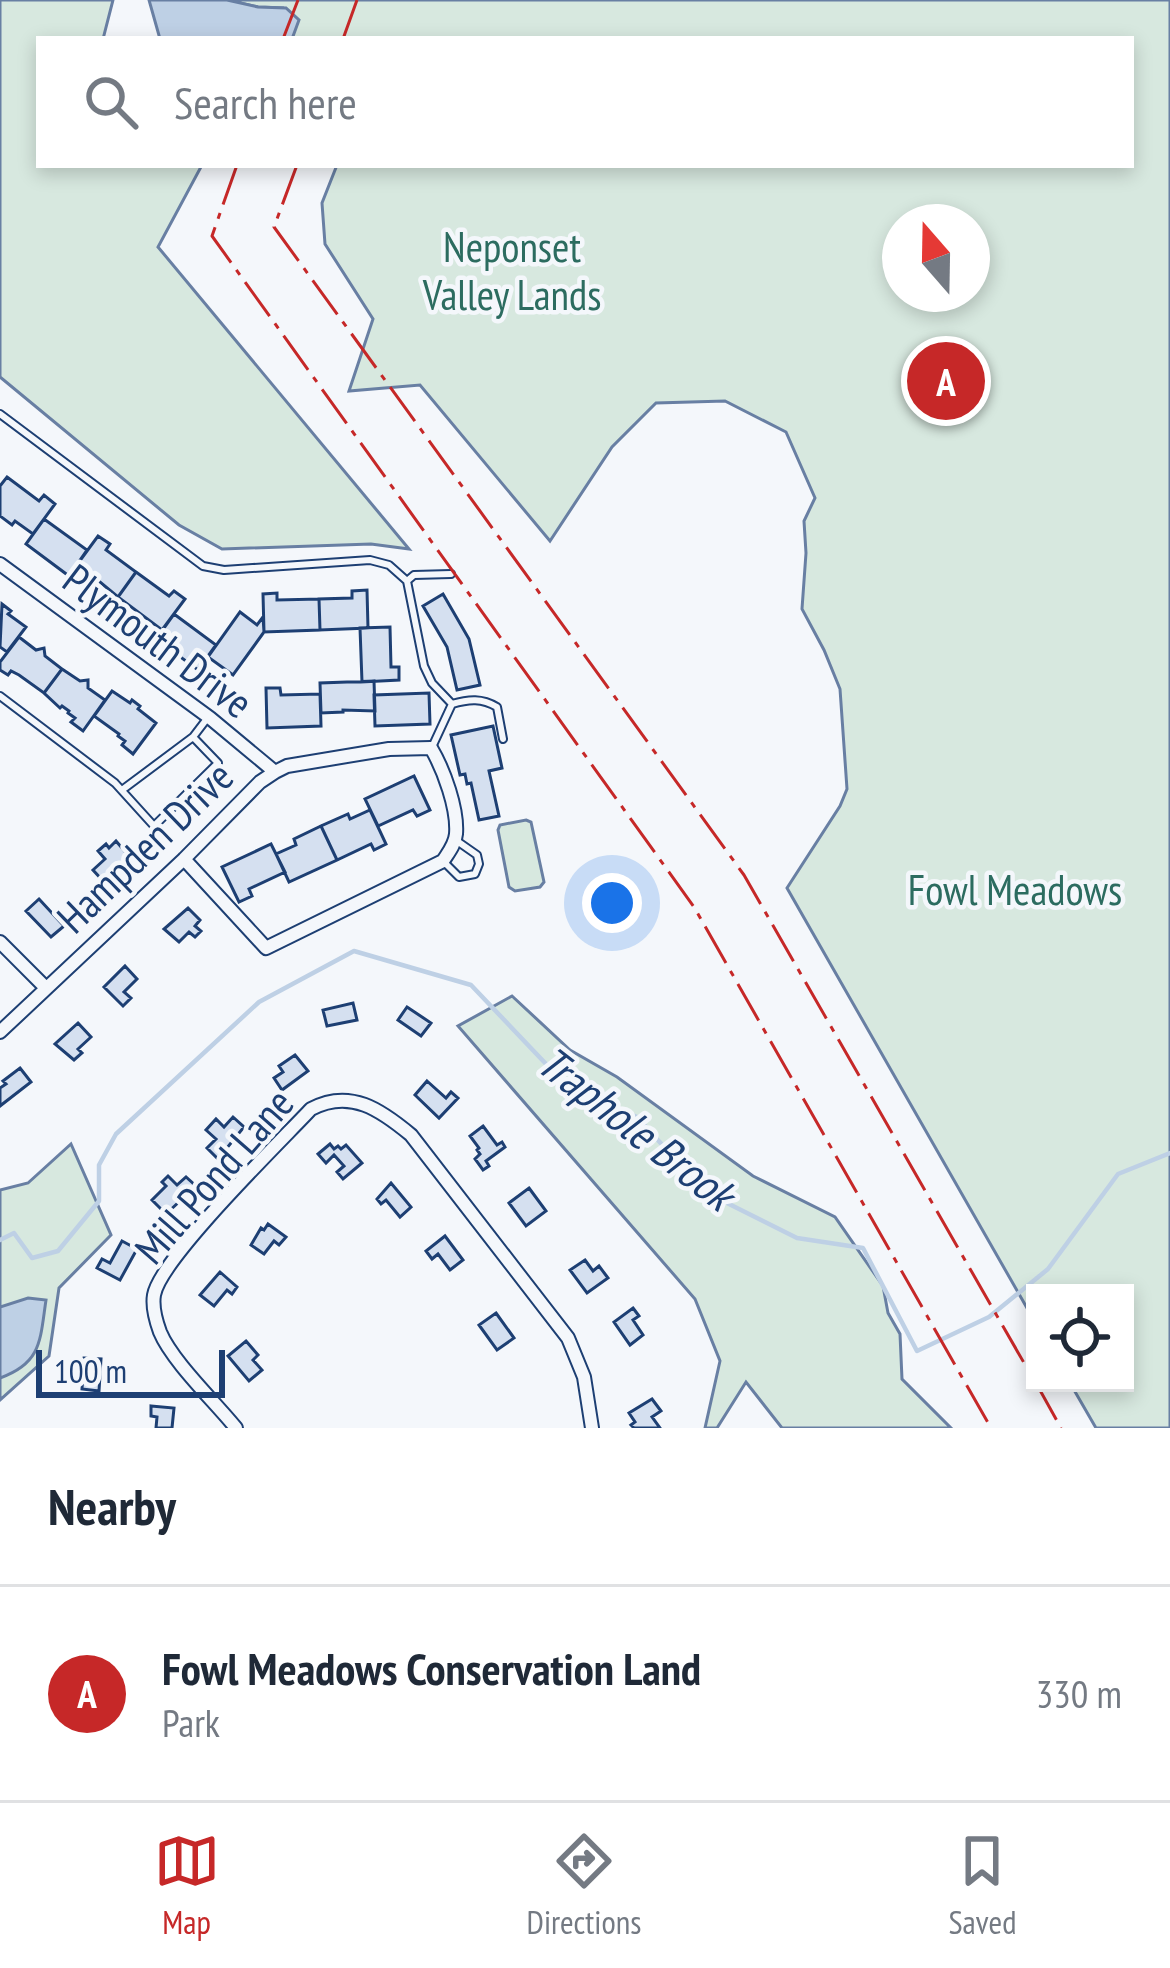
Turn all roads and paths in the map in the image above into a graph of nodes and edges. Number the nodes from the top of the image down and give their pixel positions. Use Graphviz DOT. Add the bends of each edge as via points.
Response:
graph roads {
  1 [pos="0,414"];
  2 [pos="0,564"];
  3 [pos="451,574"];
  4 [pos="406,581"];
  5 [pos="0,696"];
  6 [pos="452,704"];
  7 [pos="208,717"];
  8 [pos="193,737"];
  9 [pos="503,739"];
  10 [pos="431,748"];
  11 [pos="274,772"];
  12 [pos="122,790"];
  13 [pos="455,840"];
  14 [pos="184,859"];
  15 [pos="442,861"];
  16 [pos="0,942"];
  17 [pos="45,988"];
  18 [pos="0,1032"];
  19 [pos="236,1428"];
  20 [pos="592,1428"];
  1 -- 4 [label="lane" via="203,566 370,560"];
  2 -- 7 [label="street, Plymouth Drive"];
  3 -- 4 [label="lane"];
  4 -- 6 [label="lane" via="424,666"];
  5 -- 12 [label="lane"];
  6 -- 9 [label="lane" via="497,707"];
  6 -- 10 [label="lane"];
  7 -- 8 [label="lane"];
  7 -- 11 [label="street, Plymouth Drive"];
  8 -- 12 [label="lane"];
  8 -- 12 [label="lane" via="218,763 154,826"];
  10 -- 11 [label="street, Hampden Drive"];
  10 -- 13 [label="street" via="447,785"];
  11 -- 14 [label="street, Hampden Drive"];
  13 -- 15 [label="street"];
  13 -- 15 [label="lane" via="476,855 478,870 459,877"];
  14 -- 15 [label="street" via="266,949"];
  14 -- 17 [label="street, Hampden Drive"];
  16 -- 17 [label="street"];
  17 -- 18 [label="street, Hampden Drive"];
  19 -- 20 [label="street, Mill Pond Lane" via="166,1344 154,1293 195,1233 311,1109 342,1100 383,1112 411,1135 568,1338"];
}
